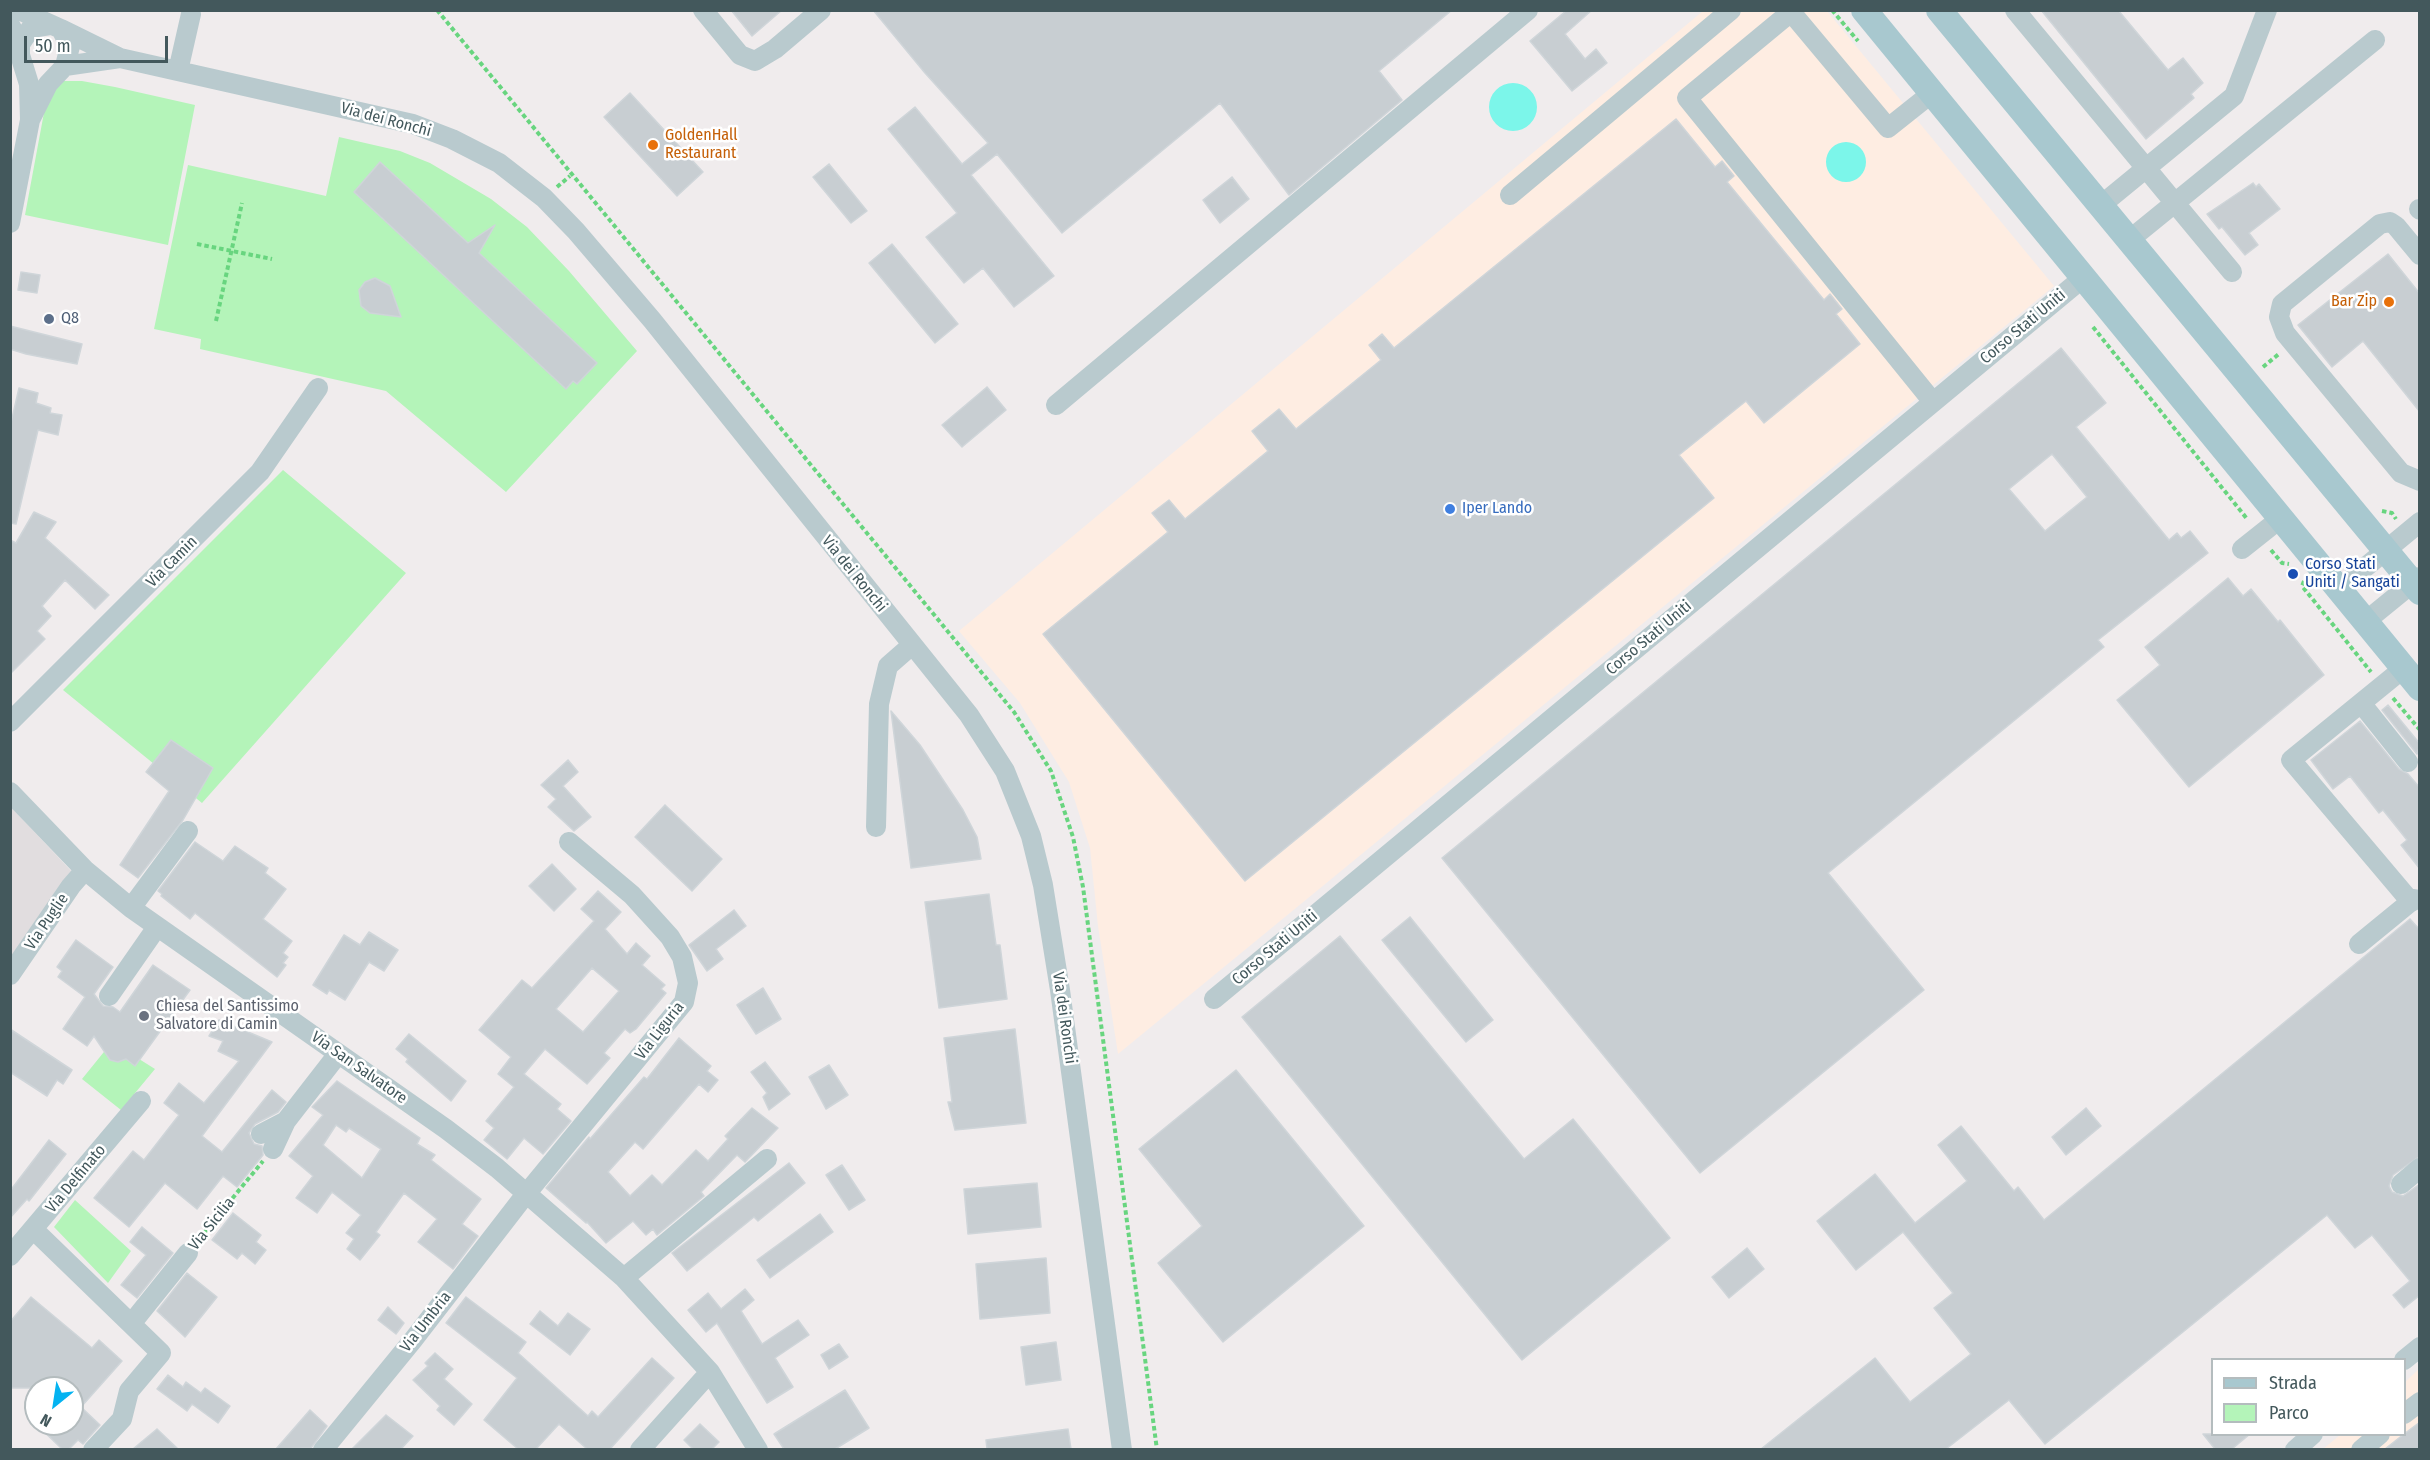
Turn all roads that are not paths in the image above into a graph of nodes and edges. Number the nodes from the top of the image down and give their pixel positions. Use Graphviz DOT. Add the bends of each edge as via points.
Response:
graph roads {
  1 [pos="19,10"];
  2 [pos="703,10"];
  3 [pos="821,10"];
  4 [pos="1528,10"];
  5 [pos="1731,10"];
  6 [pos="1863,10"];
  7 [pos="1939,10"];
  8 [pos="2015,10"];
  9 [pos="2267,10"];
  10 [pos="191,14"];
  11 [pos="10,26"];
  12 [pos="55,27"];
  13 [pos="2375,40"];
  14 [pos="20,44"];
  15 [pos="120,58"];
  16 [pos="24,65"];
  17 [pos="61,69"];
  18 [pos="178,71"];
  19 [pos="1932,93"];
  20 [pos="30,120"];
  21 [pos="2144,170"];
  22 [pos="1510,195"];
  23 [pos="2173,203"];
  24 [pos="2100,206"];
  25 [pos="10,223"];
  26 [pos="2128,241"];
  27 [pos="2420,255"];
  28 [pos="2232,272"];
  29 [pos="2084,277"];
  30 [pos="318,388"];
  31 [pos="1933,402"];
  32 [pos="1056,405"];
  33 [pos="2420,481"];
  34 [pos="2281,518"];
  35 [pos="2420,522"];
  36 [pos="2242,549"];
  37 [pos="2386,550"];
  38 [pos="2417,584"];
  39 [pos="2339,589"];
  40 [pos="2366,621"];
  41 [pos="912,645"];
  42 [pos="2412,678"];
  43 [pos="2361,703"];
  44 [pos="10,722"];
  45 [pos="2408,762"];
  46 [pos="10,792"];
  47 [pos="876,827"];
  48 [pos="188,831"];
  49 [pos="569,842"];
  50 [pos="85,870"];
  51 [pos="2416,902"];
  52 [pos="131,908"];
  53 [pos="157,927"];
  54 [pos="2359,944"];
  55 [pos="10,975"];
  56 [pos="109,996"];
  57 [pos="1214,999"];
  58 [pos="338,1053"];
  59 [pos="141,1101"];
  60 [pos="267,1141"];
  61 [pos="766,1158"];
  62 [pos="2420,1168"];
  63 [pos="2401,1184"];
  64 [pos="527,1193"];
  65 [pos="33,1229"];
  66 [pos="188,1253"];
  67 [pos="10,1256"];
  68 [pos="624,1278"];
  69 [pos="131,1324"];
  70 [pos="2420,1347"];
  71 [pos="2405,1358"];
  72 [pos="710,1372"];
  73 [pos="2420,1402"];
  74 [pos="2406,1412"];
  75 [pos="2311,1436"];
  76 [pos="2377,1436"];
  77 [pos="93,1449"];
  78 [pos="323,1449"];
  79 [pos="640,1449"];
  80 [pos="758,1449"];
  81 [pos="1122,1449"];
  82 [pos="2295,1449"];
  83 [pos="2361,1449"];
  1 -- 12 [label="street, Via dei Ronchi"];
  2 -- 3 [label="street" via="740,55 755,61"];
  4 -- 32 [label="street"];
  5 -- 22 [label="street"];
  6 -- 19 [label="main road"];
  7 -- 24 [label="main road"];
  8 -- 21 [label="street"];
  9 -- 21 [label="street" via="2234,96"];
  10 -- 18 [label="street"];
  11 -- 14 [label="street"];
  12 -- 14 [label="street" via="31,28"];
  12 -- 15 [label="street, Via dei Ronchi"];
  12 -- 17 [label="street" via="70,46"];
  13 -- 23 [label="street"];
  14 -- 16 [label="street"];
  15 -- 17 [label="street, Via dei Ronchi"];
  15 -- 18 [label="street, Via dei Ronchi"];
  16 -- 17 [label="street" via="45,75"];
  16 -- 20 [label="street"];
  17 -- 20 [label="street"];
  18 -- 41 [label="street, Via dei Ronchi" via="422,128 473,149 544,198 652,320"];
  19 -- 29 [label="main road"];
  19 -- 31 [label="street" via="1888,128 1791,12 1687,98"];
  20 -- 25 [label="street"];
  21 -- 23 [label="street"];
  21 -- 24 [label="street"];
  23 -- 26 [label="street"];
  23 -- 28 [label="street"];
  24 -- 26 [label="main road"];
  26 -- 37 [label="main road"];
  27 -- 33 [label="street" via="2396,226 2390,222 2379,224 2282,304 2279,317 2285,333 2401,473"];
  29 -- 31 [label="street, Corso Stati Uniti"];
  29 -- 34 [label="main road"];
  30 -- 44 [label="street, Via Camin" via="260,472"];
  31 -- 57 [label="street, Corso Stati Uniti"];
  34 -- 36 [label="street"];
  34 -- 39 [label="main road"];
  35 -- 37 [label="street"];
  37 -- 38 [label="main road"];
  37 -- 39 [label="street"];
  38 -- 40 [label="street"];
  39 -- 40 [label="main road"];
  40 -- 42 [label="main road"];
  41 -- 47 [label="street" via="888,666 879,704"];
  41 -- 81 [label="street, Via dei Ronchi" via="969,715 1005,771 1031,836 1060,990"];
  42 -- 43 [label="street"];
  43 -- 45 [label="street"];
  43 -- 51 [label="street" via="2291,760"];
  46 -- 50 [label="street, Via San Salvatore"];
  48 -- 52 [label="street"];
  49 -- 64 [label="street, Via Liguria" via="632,895 670,938 682,957 688,983 680,1008"];
  50 -- 52 [label="street, Via San Salvatore"];
  50 -- 55 [label="street, Via Puglie"];
  51 -- 54 [label="street"];
  52 -- 53 [label="street, Via San Salvatore"];
  53 -- 56 [label="street"];
  53 -- 58 [label="street, Via San Salvatore"];
  58 -- 60 [label="street"];
  58 -- 64 [label="street, Via San Salvatore" via="446,1129"];
  59 -- 65 [label="street, Via Delfinato"];
  61 -- 68 [label="street"];
  62 -- 63 [label="street"];
  64 -- 68 [label="street, Via San Salvatore"];
  64 -- 78 [label="street, Via Umbria"];
  65 -- 67 [label="street, Via Delfinato"];
  65 -- 69 [label="street"];
  66 -- 69 [label="street, Via Sicilia"];
  68 -- 72 [label="street, Via San Salvatore"];
  69 -- 77 [label="street" via="161,1353 129,1391 122,1419"];
  70 -- 71 [label="street"];
  72 -- 79 [label="street"];
  72 -- 80 [label="street, Via San Salvatore"];
  73 -- 74 [label="street"];
  75 -- 82 [label="street"];
  76 -- 83 [label="street"];
}
